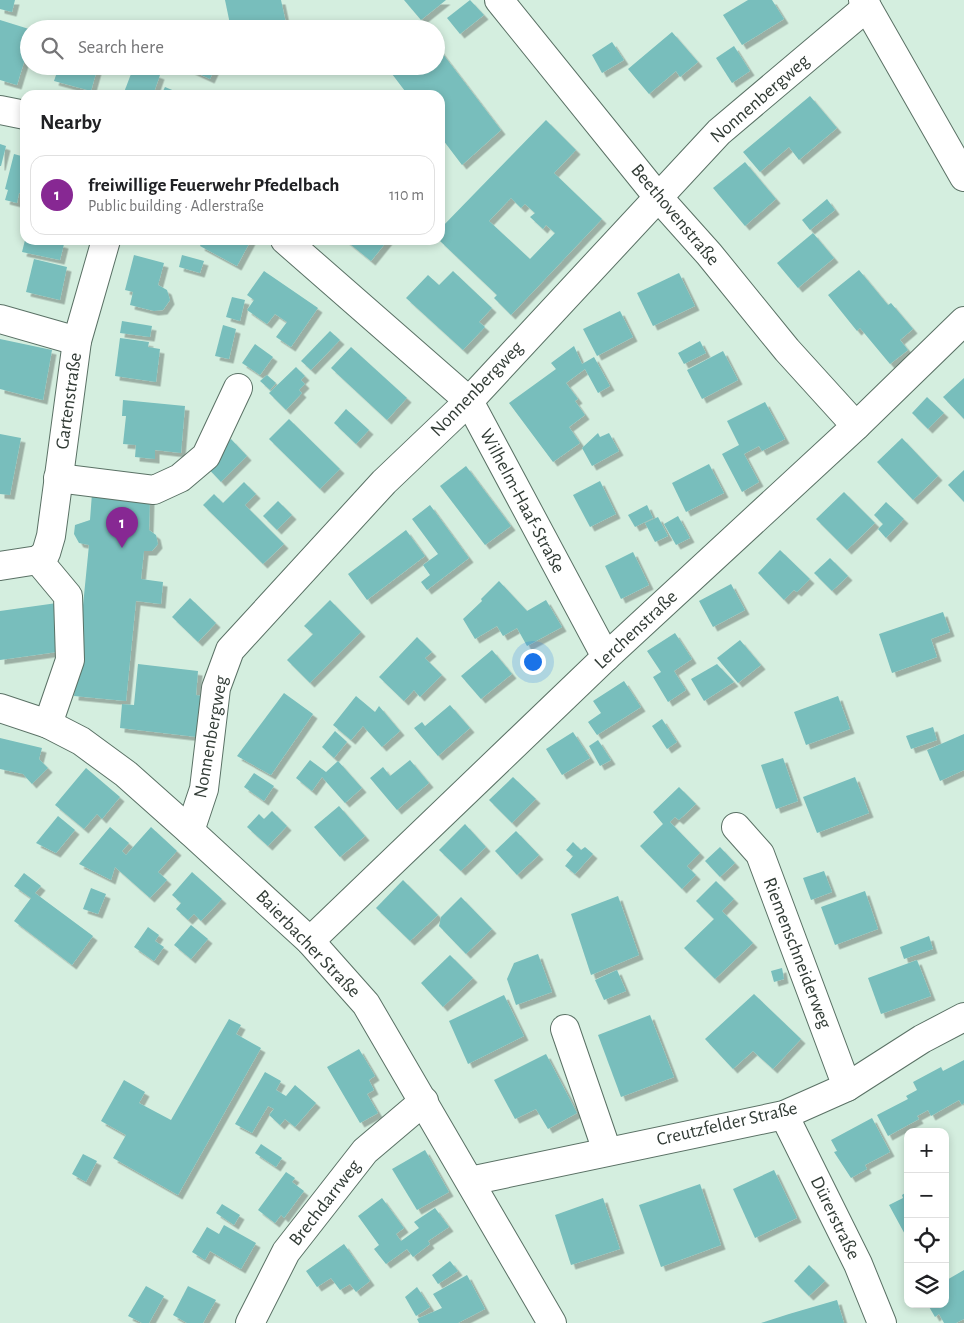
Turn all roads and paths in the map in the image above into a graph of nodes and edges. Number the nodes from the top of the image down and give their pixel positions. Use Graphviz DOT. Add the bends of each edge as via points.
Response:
graph roads {
  1 [pos="499,0"];
  2 [pos="865,4"];
  3 [pos="0,110"];
  4 [pos="20,114"];
  5 [pos="964,177"];
  6 [pos="658,197"];
  7 [pos="105,245"];
  8 [pos="291,245"];
  9 [pos="0,319"];
  10 [pos="964,321"];
  11 [pos="77,340"];
  12 [pos="238,388"];
  13 [pos="469,401"];
  14 [pos="856,426"];
  15 [pos="58,478"];
  16 [pos="38,560"];
  17 [pos="0,566"];
  18 [pos="606,657"];
  19 [pos="0,708"];
  20 [pos="48,724"];
  21 [pos="736,827"];
  22 [pos="190,831"];
  23 [pos="310,941"];
  24 [pos="964,1017"];
  25 [pos="565,1029"];
  26 [pos="847,1086"];
  27 [pos="424,1101"];
  28 [pos="784,1115"];
  29 [pos="607,1151"];
  30 [pos="470,1181"];
  31 [pos="250,1323"];
  32 [pos="552,1323"];
  33 [pos="882,1323"];
  1 -- 6 [label="street, Beethovenstraße"];
  2 -- 5 [label="street"];
  2 -- 6 [label="street, Nonnenbergweg" via="719,132"];
  3 -- 4 [label="street"];
  6 -- 13 [label="street, Nonnenbergweg"];
  6 -- 14 [label="street, Beethovenstraße"];
  7 -- 11 [label="street, Gartenstraße"];
  8 -- 13 [label="street, Wilhelm-Haaf-Straße"];
  9 -- 11 [label="street"];
  10 -- 14 [label="street, Lerchenstraße"];
  11 -- 15 [label="street, Gartenstraße"];
  12 -- 15 [label="street" via="206,456 180,478 154,490"];
  13 -- 18 [label="street, Wilhelm-Haaf-Straße"];
  13 -- 22 [label="street, Nonnenbergweg" via="384,482 230,650 216,688 204,789"];
  14 -- 18 [label="street, Lerchenstraße"];
  15 -- 16 [label="street, Gartenstraße" via="51,536 46,553"];
  16 -- 17 [label="street"];
  16 -- 20 [label="street" via="68,596 70,660"];
  18 -- 23 [label="street, Lerchenstraße"];
  19 -- 20 [label="street, Baierbacher Straße"];
  20 -- 22 [label="street, Baierbacher Straße" via="81,741 111,763"];
  21 -- 26 [label="street, Riemenschneiderweg" via="760,854"];
  22 -- 23 [label="street, Baierbacher Straße"];
  23 -- 27 [label="street, Baierbacher Straße" via="366,1004"];
  24 -- 26 [label="street, Creutzfelder Straße"];
  25 -- 29 [label="street"];
  26 -- 28 [label="street, Creutzfelder Straße"];
  27 -- 30 [label="street, Baierbacher Straße"];
  27 -- 31 [label="street, Brechdarrweg" via="365,1151 286,1252"];
  28 -- 29 [label="street, Creutzfelder Straße"];
  28 -- 33 [label="street, Dürerstraße" via="858,1264"];
  29 -- 30 [label="street, Creutzfelder Straße"];
  30 -- 32 [label="street, Baierbacher Straße"];
}
